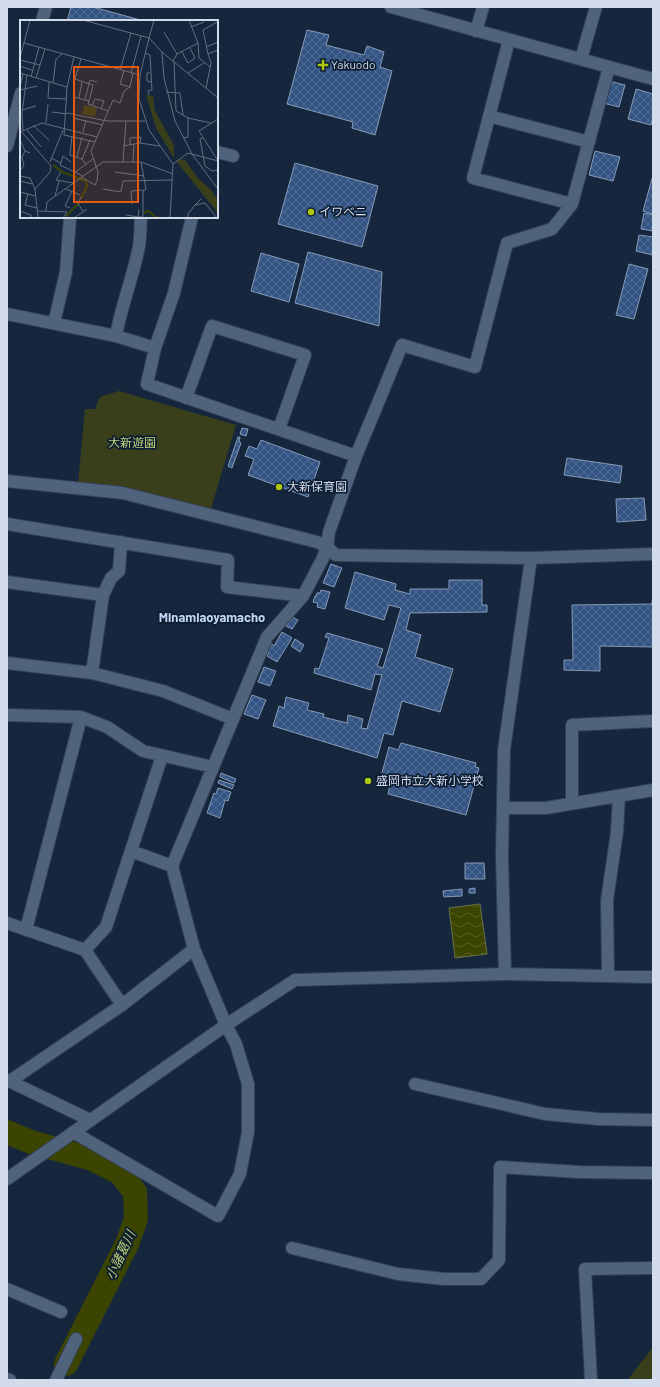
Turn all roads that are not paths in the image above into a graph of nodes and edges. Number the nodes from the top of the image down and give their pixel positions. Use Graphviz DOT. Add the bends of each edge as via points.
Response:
graph roads {
  1 [pos="46,7"];
  2 [pos="391,7"];
  3 [pos="482,7"];
  4 [pos="596,7"];
  5 [pos="42,20"];
  6 [pos="476,31"];
  7 [pos="509,40"];
  8 [pos="581,59"];
  9 [pos="609,67"];
  10 [pos="653,79"];
  11 [pos="20,100"];
  12 [pos="489,116"];
  13 [pos="16,130"];
  14 [pos="589,142"];
  15 [pos="7,146"];
  16 [pos="218,152"];
  17 [pos="233,156"];
  18 [pos="572,204"];
  19 [pos="70,218"];
  20 [pos="142,218"];
  21 [pos="192,218"];
  22 [pos="7,314"];
  23 [pos="54,323"];
  24 [pos="116,336"];
  25 [pos="155,348"];
  26 [pos="186,398"];
  27 [pos="279,429"];
  28 [pos="356,456"];
  29 [pos="7,480"];
  30 [pos="7,524"];
  31 [pos="121,542"];
  32 [pos="326,547"];
  33 [pos="653,554"];
  34 [pos="531,558"];
  35 [pos="7,582"];
  36 [pos="103,595"];
  37 [pos="303,596"];
  38 [pos="7,664"];
  39 [pos="92,673"];
  40 [pos="7,715"];
  41 [pos="81,718"];
  42 [pos="233,719"];
  43 [pos="653,721"];
  44 [pos="162,756"];
  45 [pos="213,767"];
  46 [pos="653,790"];
  47 [pos="619,796"];
  48 [pos="572,803"];
  49 [pos="503,808"];
  50 [pos="131,851"];
  51 [pos="172,866"];
  52 [pos="7,923"];
  53 [pos="26,930"];
  54 [pos="194,949"];
  55 [pos="85,950"];
  56 [pos="504,974"];
  57 [pos="608,976"];
  58 [pos="653,977"];
  59 [pos="122,1005"];
  60 [pos="226,1025"];
  61 [pos="8,1080"];
  62 [pos="415,1084"];
  63 [pos="90,1120"];
  64 [pos="653,1120"];
  65 [pos="73,1132"];
  66 [pos="653,1173"];
  67 [pos="7,1179"];
  68 [pos="292,1248"];
  69 [pos="653,1268"];
  70 [pos="7,1289"];
  71 [pos="61,1312"];
  72 [pos="76,1339"];
  73 [pos="56,1380"];
  74 [pos="591,1380"];
  1 -- 5 [label="street"];
  2 -- 6 [label="street"];
  3 -- 6 [label="street"];
  4 -- 8 [label="street"];
  6 -- 7 [label="street"];
  7 -- 8 [label="street"];
  7 -- 12 [label="street"];
  8 -- 9 [label="street"];
  9 -- 10 [label="street"];
  9 -- 14 [label="street"];
  11 -- 13 [label="street"];
  12 -- 14 [label="street"];
  12 -- 18 [label="street" via="473,178"];
  13 -- 15 [label="street"];
  14 -- 18 [label="street"];
  16 -- 17 [label="street"];
  18 -- 28 [label="street" via="552,229 507,244 476,367 402,345"];
  19 -- 23 [label="street" via="66,272"];
  20 -- 24 [label="street" via="139,250 119,317"];
  21 -- 25 [label="street" via="174,294"];
  22 -- 23 [label="street"];
  23 -- 24 [label="street"];
  24 -- 25 [label="street"];
  25 -- 26 [label="street" via="147,384"];
  26 -- 27 [label="street"];
  26 -- 27 [label="street" via="212,326 305,355"];
  27 -- 28 [label="street"];
  28 -- 32 [label="street"];
  29 -- 32 [label="street" via="123,493 317,542"];
  30 -- 31 [label="street"];
  31 -- 36 [label="street" via="119,571 111,578"];
  31 -- 37 [label="street" via="228,560 227,587"];
  32 -- 34 [label="street" via="336,556"];
  32 -- 37 [label="street"];
  33 -- 34 [label="street"];
  34 -- 49 [label="street" via="504,750"];
  35 -- 36 [label="street"];
  36 -- 39 [label="street"];
  37 -- 42 [label="street" via="267,637"];
  38 -- 39 [label="street"];
  39 -- 42 [label="street" via="163,691"];
  40 -- 41 [label="street"];
  41 -- 44 [label="street" via="107,727 143,751"];
  41 -- 53 [label="street"];
  42 -- 45 [label="street"];
  43 -- 48 [label="street" via="572,725"];
  44 -- 45 [label="street"];
  44 -- 50 [label="street"];
  45 -- 51 [label="street"];
  46 -- 47 [label="street"];
  47 -- 48 [label="street"];
  47 -- 57 [label="street" via="617,832 607,900"];
  48 -- 49 [label="street" via="546,808"];
  49 -- 56 [label="street"];
  50 -- 51 [label="street"];
  50 -- 55 [label="street" via="106,927"];
  51 -- 54 [label="street"];
  52 -- 53 [label="street"];
  53 -- 55 [label="street"];
  54 -- 59 [label="street"];
  54 -- 60 [label="street"];
  55 -- 59 [label="street"];
  56 -- 57 [label="street"];
  56 -- 60 [label="street" via="295,980"];
  57 -- 58 [label="street"];
  59 -- 61 [label="street"];
  60 -- 63 [label="street"];
  60 -- 65 [label="street" via="236,1044 248,1084 248,1132 240,1174 218,1216"];
  61 -- 63 [label="street"];
  62 -- 64 [label="street" via="545,1114 598,1119"];
  63 -- 65 [label="street"];
  65 -- 67 [label="street"];
  66 -- 68 [label="street" via="500,1167 499,1260 481,1279 444,1279 398,1274"];
  69 -- 74 [label="street" via="585,1269"];
  70 -- 71 [label="street"];
  72 -- 73 [label="street"];
}
